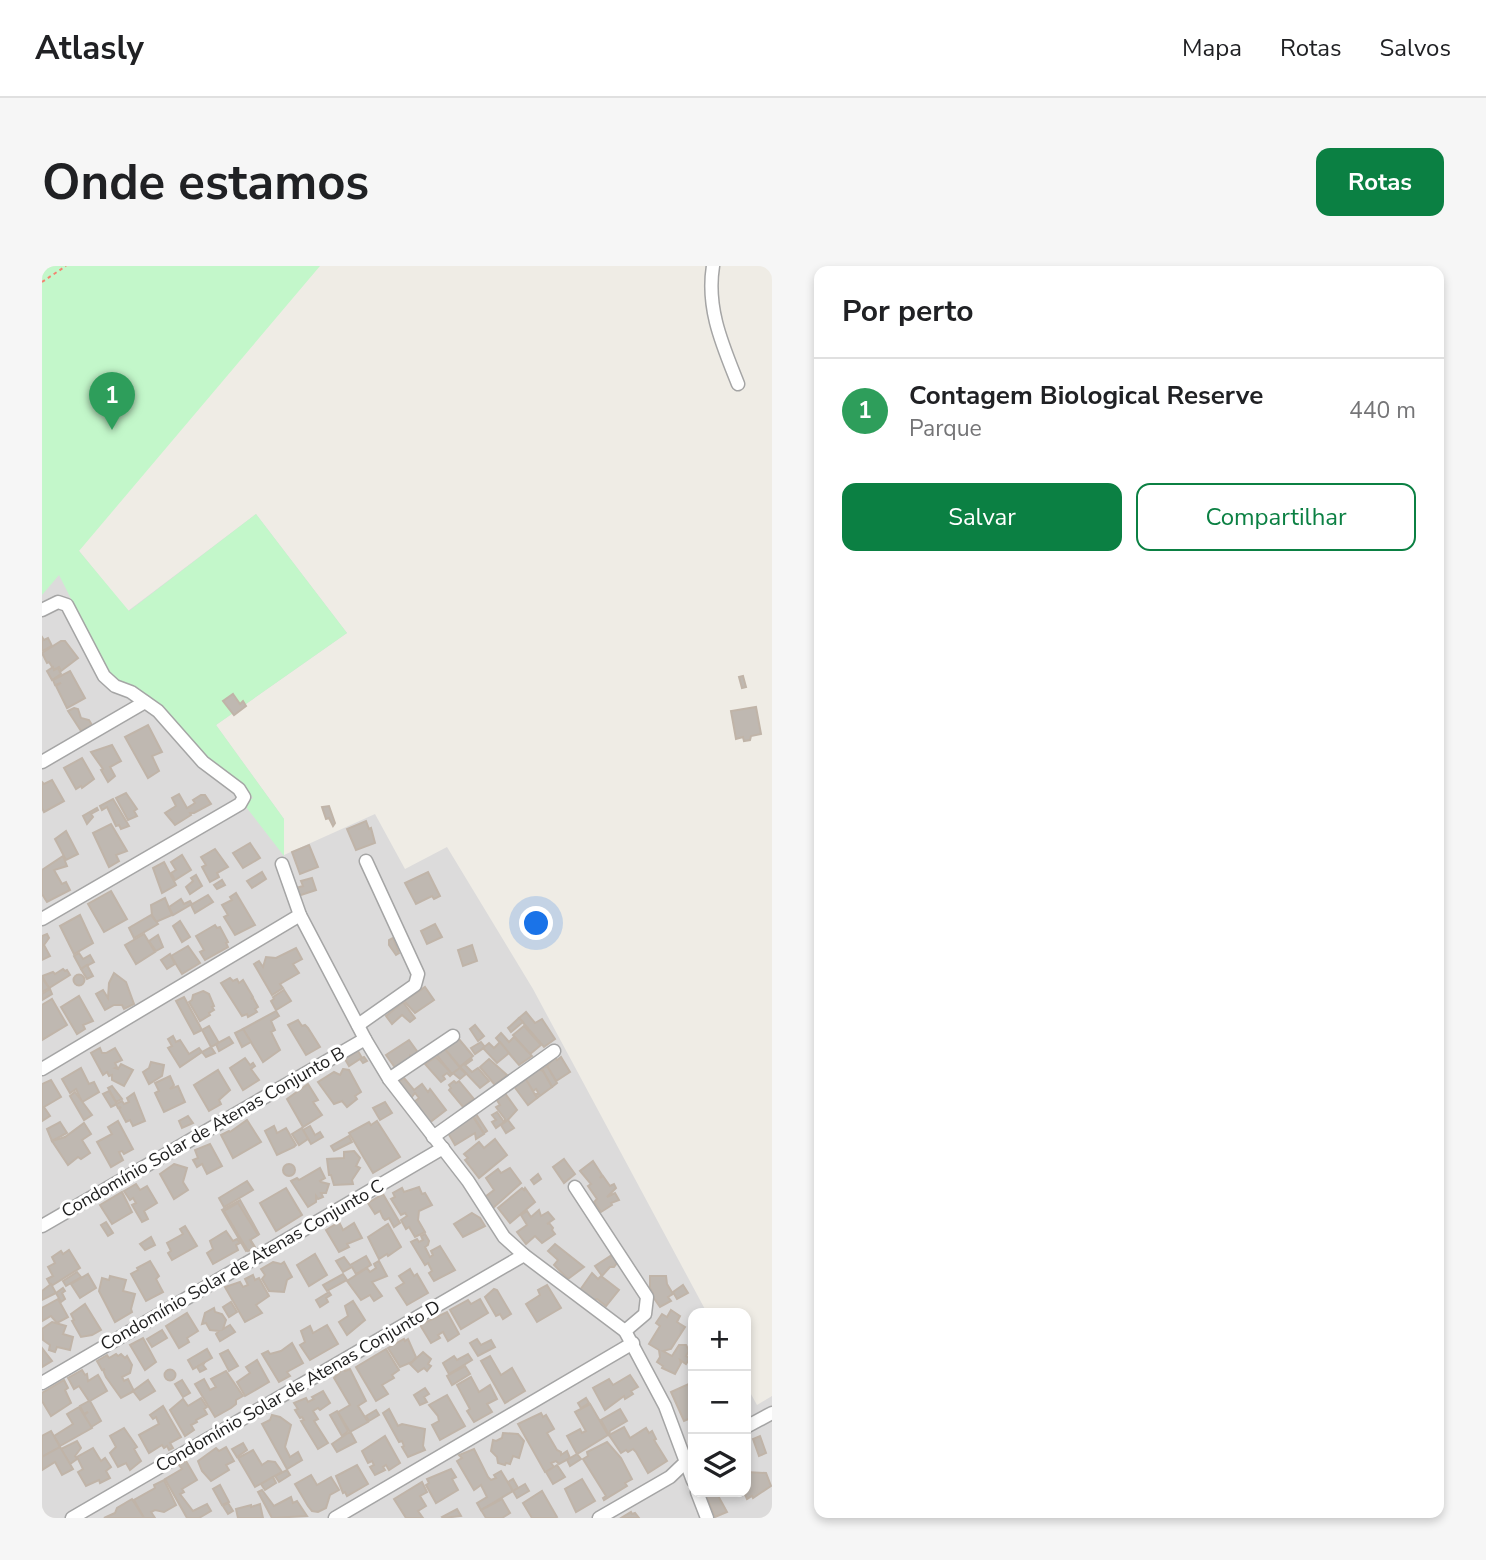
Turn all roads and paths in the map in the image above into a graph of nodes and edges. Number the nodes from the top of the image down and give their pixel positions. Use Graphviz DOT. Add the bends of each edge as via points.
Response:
graph roads {
  1 [pos="66,266"];
  2 [pos="713,266"];
  3 [pos="42,282"];
  4 [pos="738,384"];
  5 [pos="42,610"];
  6 [pos="145,702"];
  7 [pos="42,762"];
  8 [pos="366,860"];
  9 [pos="282,864"];
  10 [pos="300,915"];
  11 [pos="42,919"];
  12 [pos="358,1025"];
  13 [pos="453,1036"];
  14 [pos="365,1039"];
  15 [pos="554,1052"];
  16 [pos="42,1069"];
  17 [pos="390,1079"];
  18 [pos="433,1137"];
  19 [pos="443,1148"];
  20 [pos="575,1186"];
  21 [pos="42,1226"];
  22 [pos="524,1255"];
  23 [pos="625,1331"];
  24 [pos="633,1343"];
  25 [pos="42,1383"];
  26 [pos="772,1413"];
  27 [pos="751,1424"];
  28 [pos="688,1455"];
  29 [pos="688,1461"];
  30 [pos="699,1497"];
  31 [pos="72,1518"];
  32 [pos="335,1518"];
  33 [pos="599,1518"];
  34 [pos="707,1518"];
  1 -- 3 [label="path"];
  2 -- 4 [label="street" via="712,308"];
  5 -- 6 [label="street" via="58,602 67,605 104,676"];
  6 -- 7 [label="street"];
  6 -- 11 [label="street" via="244,797 240,804"];
  8 -- 12 [label="street" via="418,974 415,985"];
  9 -- 10 [label="street"];
  10 -- 12 [label="street"];
  10 -- 16 [label="street"];
  12 -- 14 [label="street"];
  13 -- 17 [label="street"];
  14 -- 17 [label="street"];
  14 -- 21 [label="street, Condomínio Solar de Atenas Conjunto B"];
  15 -- 18 [label="street"];
  17 -- 18 [label="street"];
  18 -- 19 [label="street"];
  19 -- 22 [label="street" via="504,1237"];
  19 -- 25 [label="street, Condomínio Solar de Atenas Conjunto C"];
  20 -- 23 [label="street" via="647,1297 645,1314"];
  22 -- 23 [label="street"];
  22 -- 31 [label="street, Condomínio Solar de Atenas Conjunto D"];
  23 -- 24 [label="street"];
  24 -- 28 [label="street"];
  24 -- 32 [label="street"];
  26 -- 27 [label="street"];
  29 -- 33 [label="street" via="670,1477"];
  30 -- 34 [label="street"];
}
